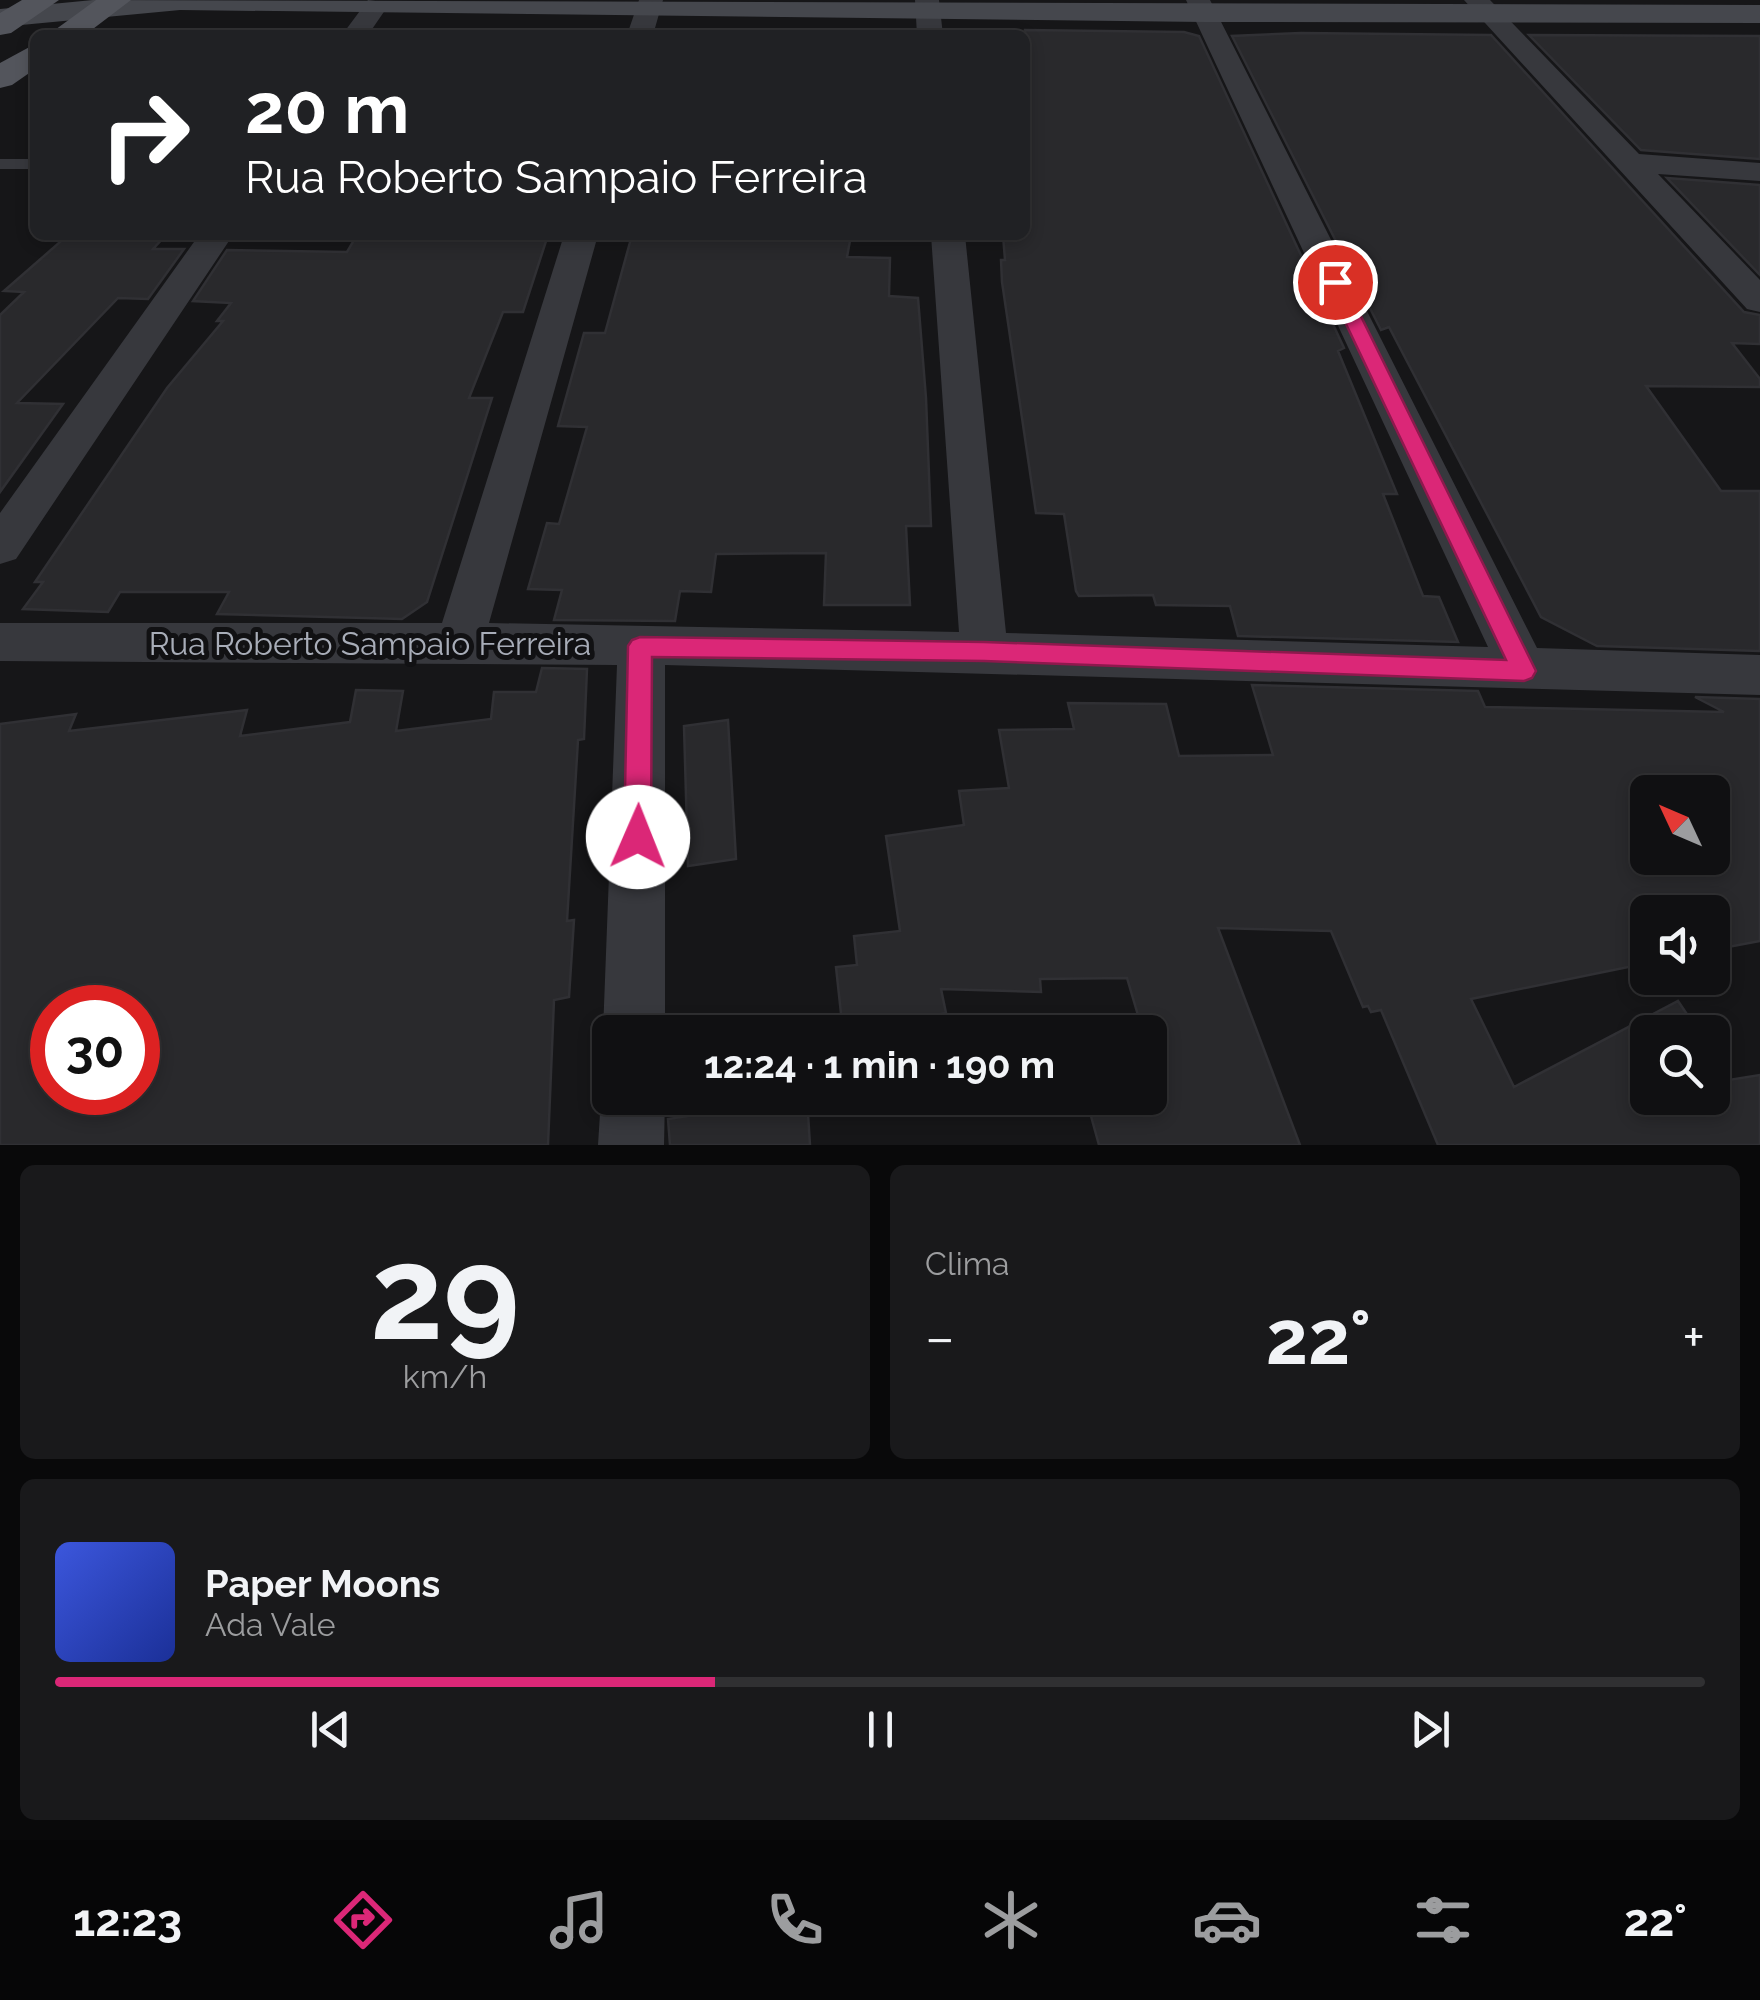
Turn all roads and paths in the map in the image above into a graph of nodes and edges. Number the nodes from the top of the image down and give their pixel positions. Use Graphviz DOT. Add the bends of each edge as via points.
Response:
graph roads {
  1 [pos="44,0"];
  2 [pos="341,1"];
  3 [pos="109,3"];
  4 [pos="378,3"];
  5 [pos="1201,6"];
  6 [pos="1482,7"];
  7 [pos="647,14"];
  8 [pos="1760,14"];
  9 [pos="928,15"];
  10 [pos="4,27"];
  11 [pos="71,30"];
  12 [pos="359,30"];
  13 [pos="30,57"];
  14 [pos="0,78"];
  15 [pos="1630,163"];
  16 [pos="0,164"];
  17 [pos="30,164"];
  18 [pos="1760,172"];
  19 [pos="213,240"];
  20 [pos="580,240"];
  21 [pos="948,240"];
  22 [pos="1760,301"];
  23 [pos="0,547"];
  24 [pos="0,642"];
  25 [pos="460,642"];
  26 [pos="640,646"];
  27 [pos="984,652"];
  28 [pos="1524,671"];
  29 [pos="1760,676"];
  30 [pos="634,1015"];
  31 [pos="633,1115"];
  32 [pos="632,1145"];
  1 -- 10 [label="main road"];
  2 -- 3 [label="main road"];
  2 -- 4 [label="main road"];
  3 -- 10 [label="main road"];
  3 -- 11 [label="main road"];
  4 -- 7 [label="main road"];
  4 -- 12 [label="street"];
  5 -- 6 [label="main road"];
  5 -- 9 [label="main road"];
  5 -- 28 [label="street"];
  6 -- 8 [label="main road"];
  6 -- 15 [label="street"];
  7 -- 9 [label="main road"];
  13 -- 14 [label="main road"];
  15 -- 18 [label="street"];
  15 -- 22 [label="street"];
  16 -- 17 [label="lane"];
  19 -- 23 [label="street"];
  20 -- 25 [label="street"];
  21 -- 27 [label="street"];
  24 -- 25 [label="street, Rua Roberto Sampaio Ferreira"];
  25 -- 26 [label="street, Rua Roberto Sampaio Ferreira"];
  26 -- 27 [label="street, Rua Roberto Sampaio Ferreira"];
  26 -- 30 [label="street"];
  27 -- 28 [label="street, Rua Roberto Sampaio Ferreira"];
  28 -- 29 [label="street, Rua Roberto Sampaio Ferreira"];
  31 -- 32 [label="street"];
}
